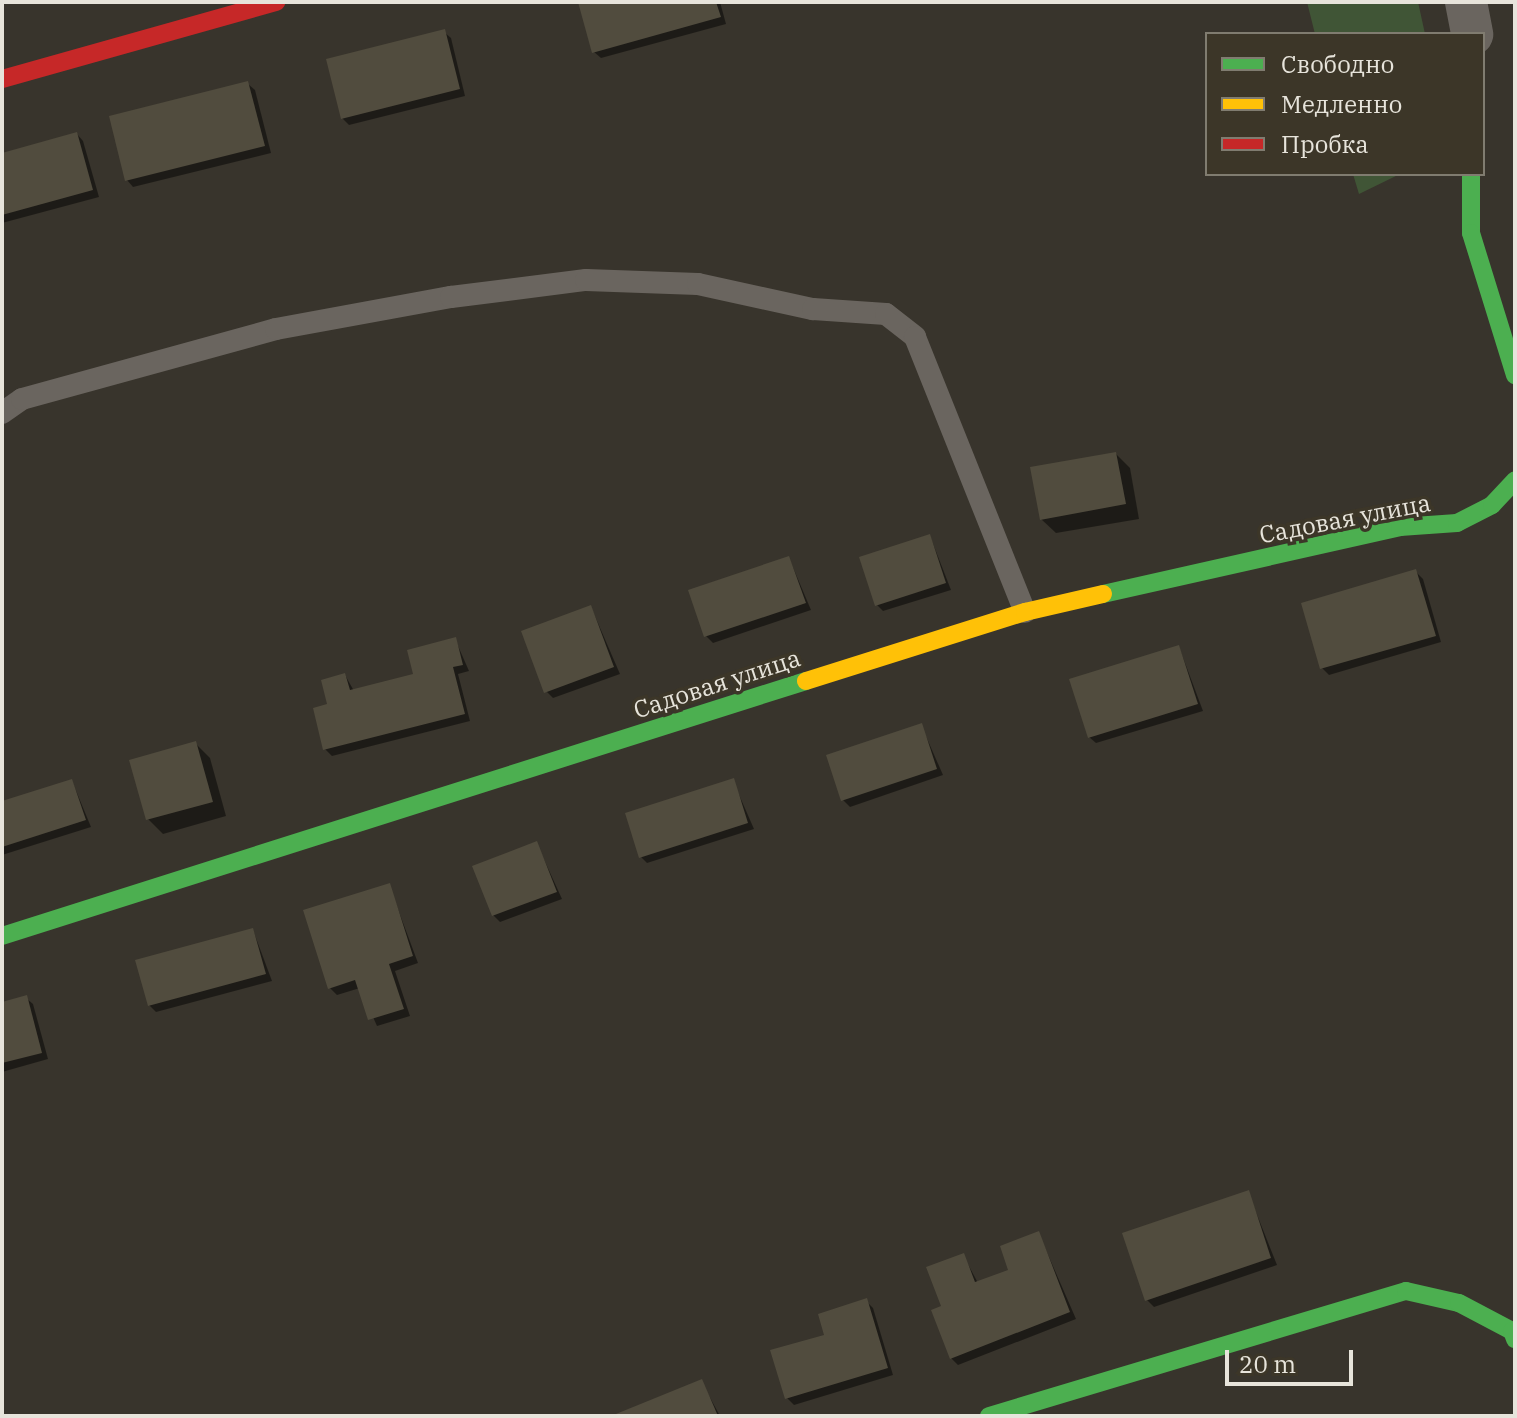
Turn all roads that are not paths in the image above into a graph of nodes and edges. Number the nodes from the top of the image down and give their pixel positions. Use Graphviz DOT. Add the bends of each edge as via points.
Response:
graph roads {
  1 [pos="276,2"];
  2 [pos="1466,2"];
  3 [pos="1472,32"];
  4 [pos="2,79"];
  5 [pos="1471,176"];
  6 [pos="1515,375"];
  7 [pos="2,413"];
  8 [pos="1515,480"];
  9 [pos="1025,612"];
  10 [pos="2,936"];
  11 [pos="1515,1339"];
  12 [pos="989,1416"];
  1 -- 4 [label="street"];
  2 -- 3 [label="street"];
  5 -- 6 [label="street" via="1471,233"];
  7 -- 9 [label="lane" via="22,399 276,329 451,297 586,280 698,284 813,309 886,314 915,337"];
  8 -- 9 [label="street, Садовая улица" via="1492,505 1457,523 1400,527"];
  9 -- 10 [label="street, Садовая улица"];
  11 -- 12 [label="street" via="1512,1331 1459,1303 1406,1291"];
}
